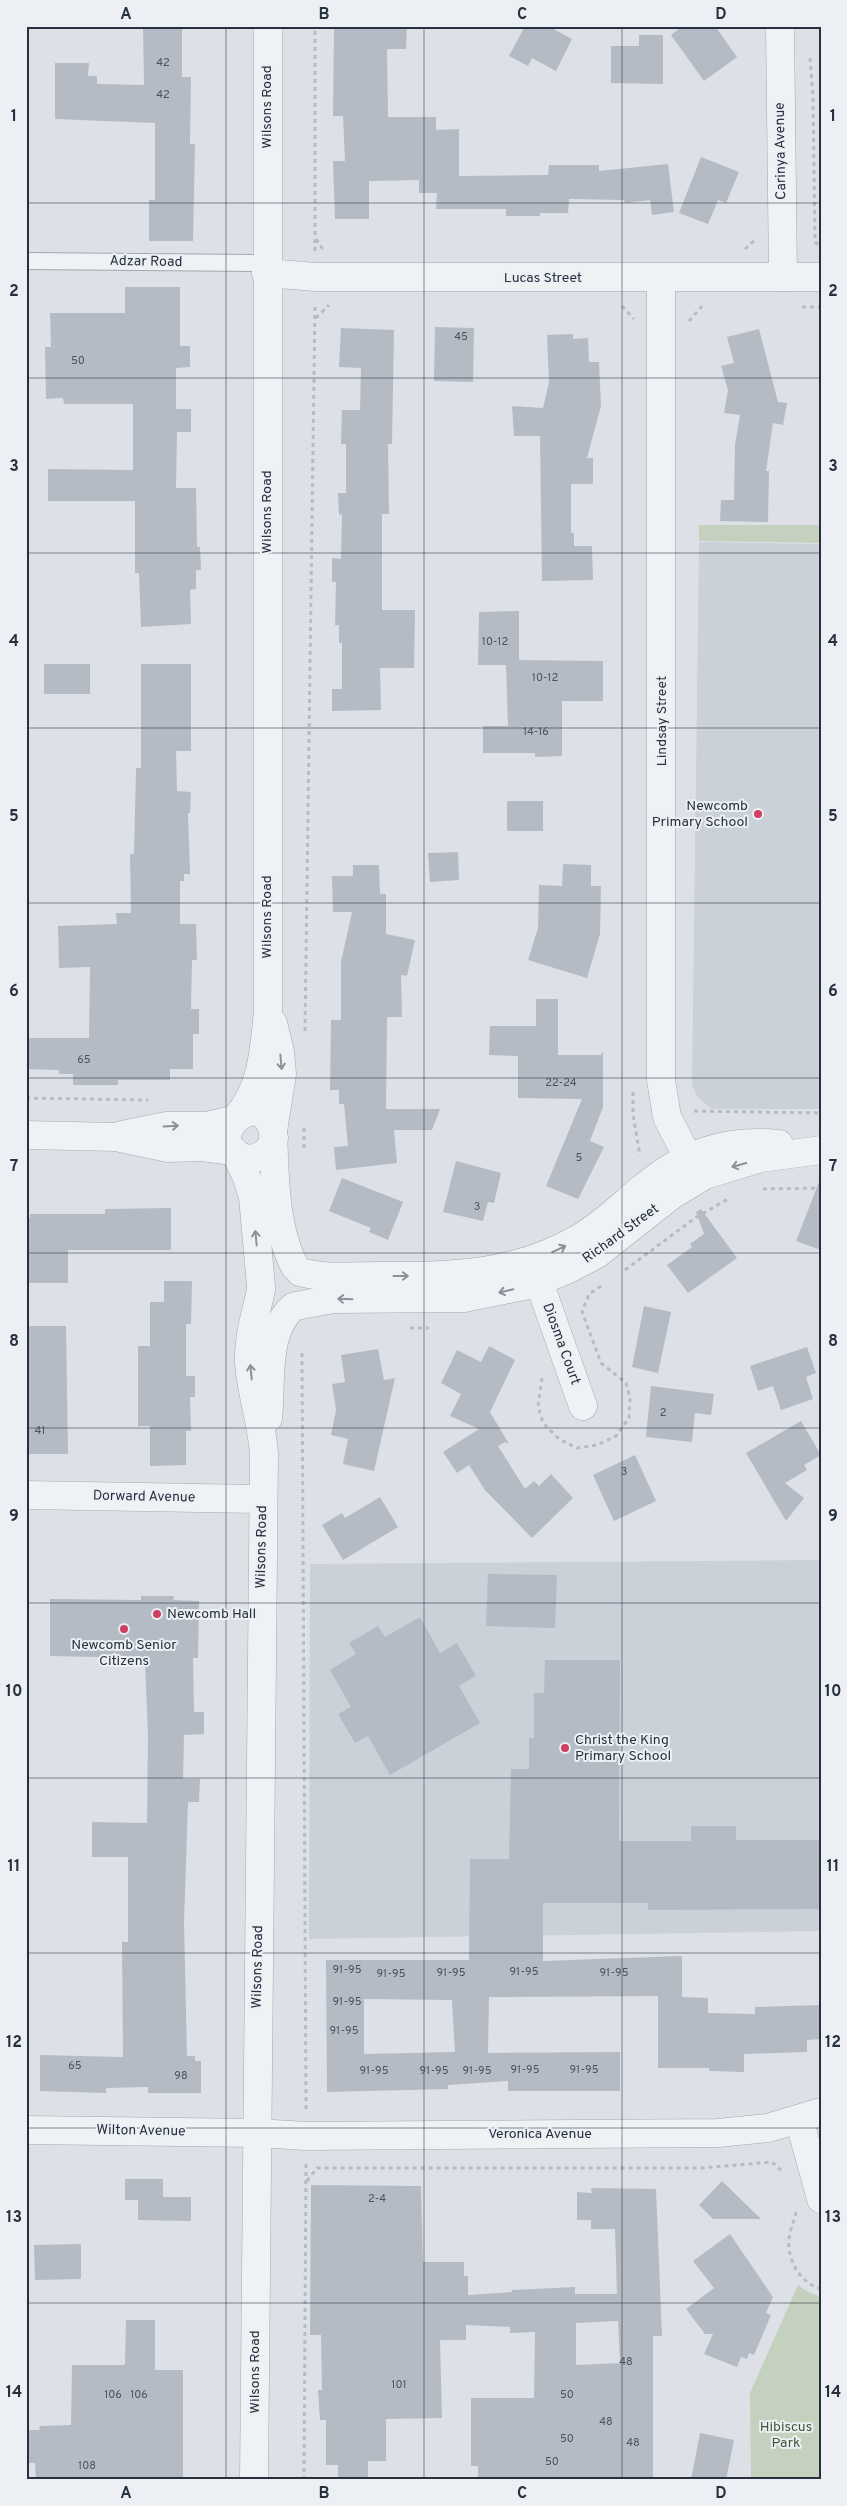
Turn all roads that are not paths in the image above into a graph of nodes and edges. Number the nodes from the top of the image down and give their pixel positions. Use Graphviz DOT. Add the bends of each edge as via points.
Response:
graph roads {
  1 [pos="268,26"];
  2 [pos="780,26"];
  3 [pos="26,260"];
  4 [pos="266,268"];
  5 [pos="783,277"];
  6 [pos="821,277"];
  7 [pos="661,278"];
  8 [pos="268,997"];
  9 [pos="235,1118"];
  10 [pos="26,1135"];
  11 [pos="274,1135"];
  12 [pos="106,1136"];
  13 [pos="821,1149"];
  14 [pos="234,1151"];
  15 [pos="694,1168"];
  16 [pos="297,1270"];
  17 [pos="534,1271"];
  18 [pos="261,1288"];
  19 [pos="295,1307"];
  20 [pos="583,1406"];
  21 [pos="264,1454"];
  22 [pos="26,1495"];
  23 [pos="262,1499"];
  24 [pos="810,2116"];
  25 [pos="26,2130"];
  26 [pos="256,2133"];
  27 [pos="809,2203"];
  28 [pos="254,2480"];
  1 -- 4 [label="street, Wilsons Road"];
  2 -- 5 [label="street, Carinya Avenue"];
  3 -- 4 [label="lane, Adzar Road"];
  4 -- 7 [label="street, Lucas Street" via="316,277"];
  4 -- 8 [label="street, Wilsons Road"];
  5 -- 6 [label="street, Lucas Street"];
  5 -- 7 [label="street, Lucas Street"];
  7 -- 15 [label="street, Lindsay Street" via="661,1080 663,1102 672,1131"];
  8 -- 9 [label="street, Wilsons Road" via="259,1076 249,1102"];
  8 -- 11 [label="street, Wilsons Road, one-way" via="282,1074"];
  9 -- 11 [label="street" via="257,1113 266,1118"];
  12 -- 9 [label="street, one-way" via="166,1126 206,1126"];
  9 -- 14 [label="street" via="227,1134"];
  10 -- 12 [label="street"];
  11 -- 14 [label="street" via="270,1148 259,1157 243,1158"];
  11 -- 16 [label="street, Wilsons Road" via="281,1227 288,1254"];
  12 -- 14 [label="street" via="168,1148 202,1147"];
  13 -- 15 [label="street, Richard Street" via="741,1143 713,1148"];
  18 -- 14 [label="street, Wilsons Road, one-way" via="253,1197"];
  15 -- 17 [label="street, Richard Street" via="659,1175 624,1219 582,1237"];
  16 -- 17 [label="street, Richard Street, one-way" via="325,1277 456,1276 508,1268"];
  16 -- 18 [label="street" via="283,1264 272,1267 264,1275"];
  16 -- 19 [label="street" via="306,1283 306,1290"];
  17 -- 19 [label="street, Richard Street, one-way" via="502,1292 464,1298 333,1299"];
  17 -- 20 [label="street, Diosma Court"];
  18 -- 19 [label="street" via="270,1305 282,1310"];
  21 -- 18 [label="street, Wilsons Road, one-way" via="249,1354"];
  19 -- 21 [label="street, Wilsons Road" via="283,1318 274,1346"];
  21 -- 23 [label="street, Wilsons Road"];
  22 -- 23 [label="street, Dorward Avenue"];
  23 -- 26 [label="street, Wilsons Road"];
  24 -- 26 [label="street, Veronica Avenue" via="768,2128 718,2133 306,2136"];
  24 -- 27 [label="street"];
  25 -- 26 [label="street, Wilton Avenue"];
  26 -- 28 [label="street, Wilsons Road"];
}
